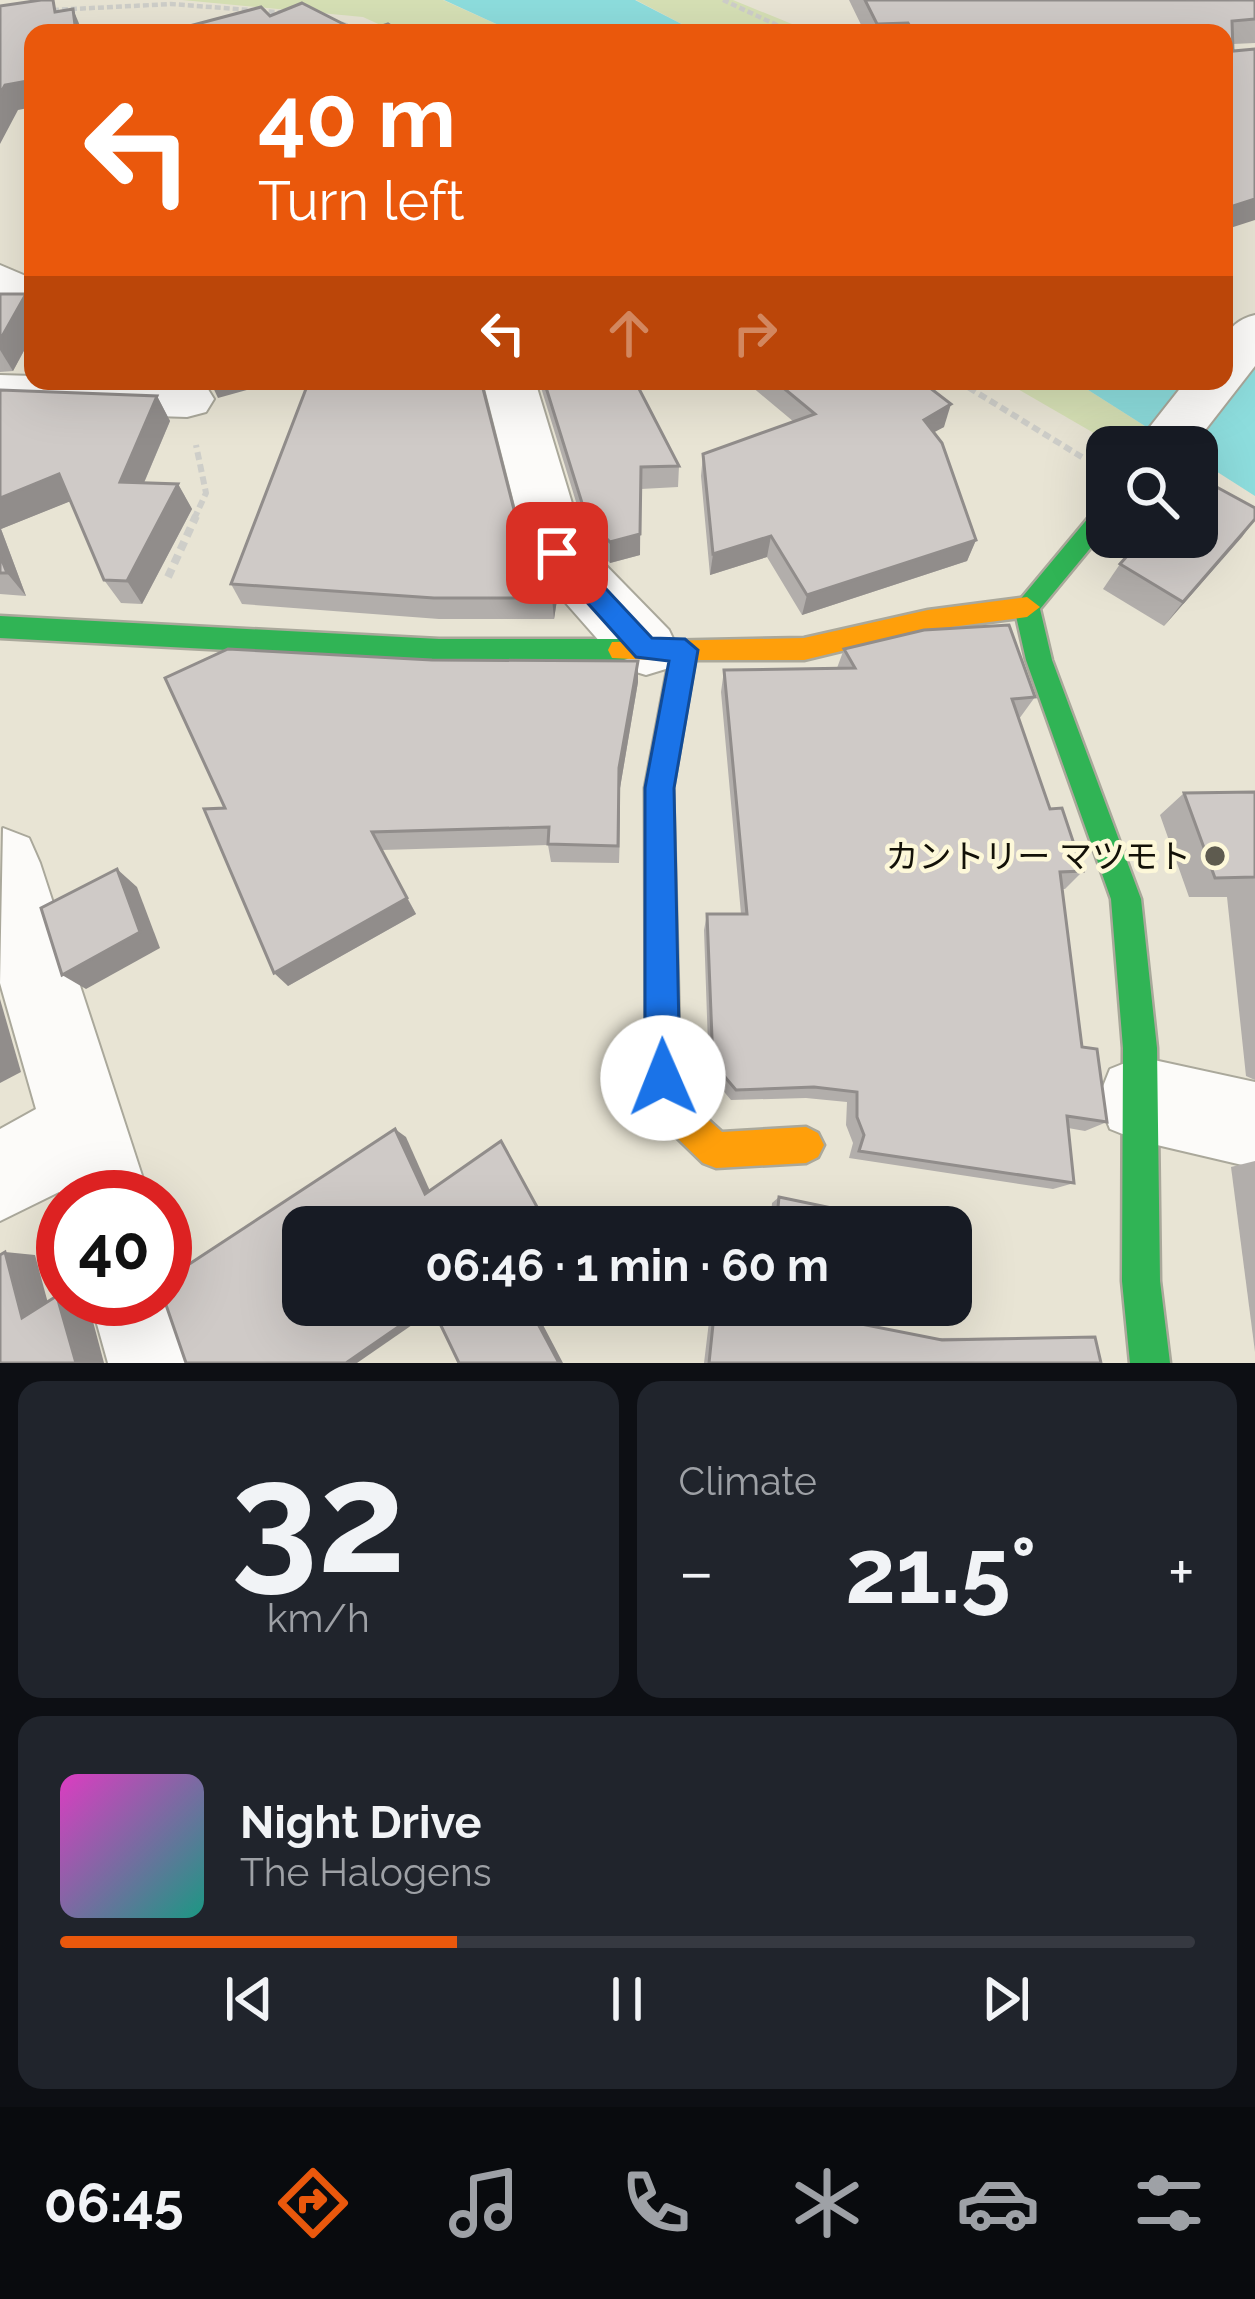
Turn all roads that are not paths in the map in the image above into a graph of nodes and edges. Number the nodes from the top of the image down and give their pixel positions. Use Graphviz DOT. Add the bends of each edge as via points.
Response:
graph roads {
  1 [pos="1255,331"];
  2 [pos="1233,359"];
  3 [pos="44,390"];
  4 [pos="511,390"];
  5 [pos="1208,390"];
  6 [pos="187,399"];
  7 [pos="1179,426"];
  8 [pos="1086,537"];
  9 [pos="1027,607"];
  10 [pos="0,627"];
  11 [pos="665,650"];
  12 [pos="3,863"];
  13 [pos="1140,1099"];
  14 [pos="1255,1125"];
  15 [pos="806,1145"];
  16 [pos="95,1163"];
  17 [pos="0,1178"];
  18 [pos="144,1326"];
  19 [pos="156,1363"];
  20 [pos="1150,1363"];
  1 -- 2 [label="street"];
  3 -- 6 [label="street"];
  4 -- 11 [label="street" via="557,553"];
  5 -- 7 [label="street"];
  8 -- 9 [label="street"];
  9 -- 11 [label="street" via="804,649"];
  9 -- 13 [label="street" via="1126,899"];
  10 -- 11 [label="street" via="439,650"];
  11 -- 15 [label="street" via="663,1078 680,1117 716,1150"];
  12 -- 16 [label="street"];
  13 -- 14 [label="street"];
  13 -- 20 [label="street"];
  16 -- 17 [label="street"];
  18 -- 19 [label="street"];
}
